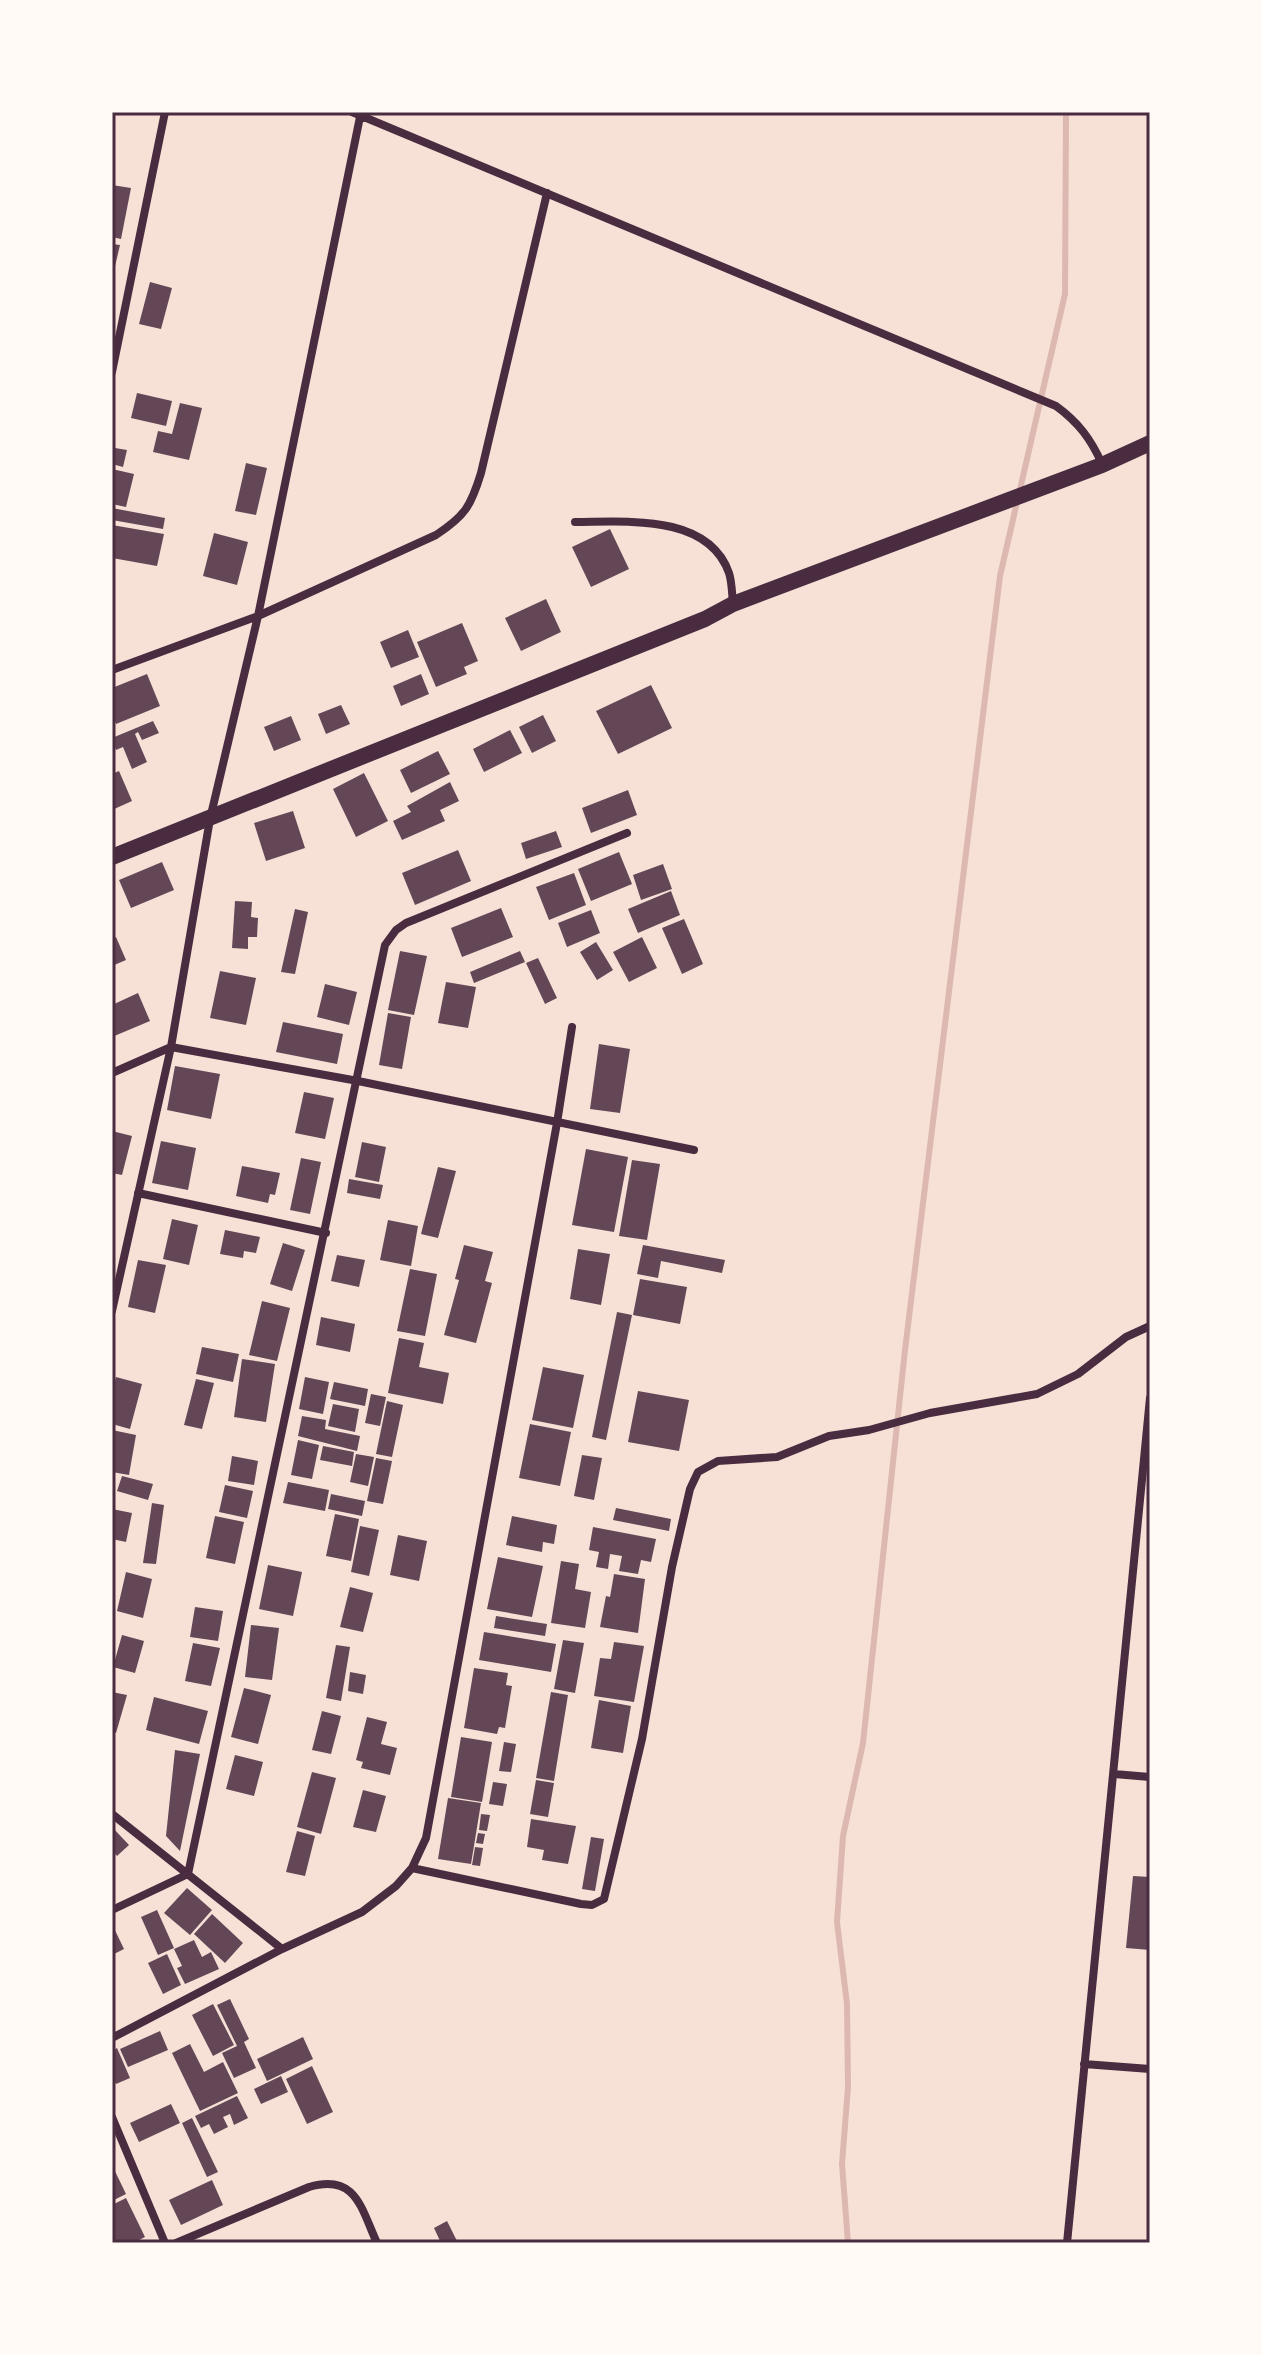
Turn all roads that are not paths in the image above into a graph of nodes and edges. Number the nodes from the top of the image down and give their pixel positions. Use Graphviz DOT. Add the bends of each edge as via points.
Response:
graph roads {
  1 [pos="165,112"];
  2 [pos="358,113"];
  3 [pos="547,193"];
  4 [pos="112,372"];
  5 [pos="1150,443"];
  6 [pos="1102,465"];
  7 [pos="575,522"];
  8 [pos="733,604"];
  9 [pos="258,616"];
  10 [pos="112,670"];
  11 [pos="210,819"];
  12 [pos="627,833"];
  13 [pos="112,857"];
  14 [pos="572,1027"];
  15 [pos="171,1047"];
  16 [pos="112,1073"];
  17 [pos="358,1081"];
  18 [pos="557,1123"];
  19 [pos="694,1150"];
  20 [pos="138,1193"];
  21 [pos="326,1233"];
  22 [pos="112,1311"];
  23 [pos="1150,1326"];
  24 [pos="1150,1398"];
  25 [pos="1114,1774"];
  26 [pos="1150,1777"];
  27 [pos="112,1814"];
  28 [pos="412,1868"];
  29 [pos="188,1874"];
  30 [pos="112,1910"];
  31 [pos="282,1949"];
  32 [pos="112,2038"];
  33 [pos="1084,2064"];
  34 [pos="1150,2069"];
  35 [pos="112,2117"];
  36 [pos="165,2243"];
  37 [pos="176,2243"];
  38 [pos="377,2243"];
  39 [pos="1067,2243"];
  1 -- 4 [label="street"];
  2 -- 3 [label="street"];
  2 -- 9 [label="street"];
  3 -- 6 [label="street" via="1056,406 1093,442"];
  3 -- 9 [label="street" via="473,501 436,535"];
  5 -- 6 [label="main road"];
  6 -- 8 [label="main road"];
  7 -- 8 [label="street" via="655,523 698,538 723,562"];
  8 -- 11 [label="main road"];
  9 -- 10 [label="street"];
  9 -- 11 [label="street"];
  11 -- 13 [label="main road"];
  11 -- 15 [label="street"];
  12 -- 17 [label="street" via="396,930 382,952"];
  14 -- 18 [label="street"];
  15 -- 16 [label="street"];
  15 -- 17 [label="street"];
  15 -- 20 [label="street"];
  17 -- 18 [label="street"];
  17 -- 21 [label="street"];
  18 -- 19 [label="street"];
  18 -- 28 [label="street" via="435,1795 426,1838"];
  20 -- 21 [label="street"];
  20 -- 22 [label="street"];
  21 -- 29 [label="street"];
  23 -- 28 [label="street" via="1126,1337 1078,1374 1037,1394 829,1436 777,1457 741,1458 698,1472 672,1567 642,1739 604,1899 581,1904"];
  24 -- 25 [label="street"];
  25 -- 26 [label="street"];
  25 -- 33 [label="street"];
  27 -- 29 [label="street"];
  28 -- 31 [label="street" via="362,1912"];
  29 -- 30 [label="street"];
  29 -- 31 [label="street"];
  31 -- 32 [label="street"];
  33 -- 34 [label="street"];
  33 -- 39 [label="street"];
  35 -- 36 [label="street"];
  37 -- 38 [label="street" via="330,2183 344,2185 357,2197"];
}
